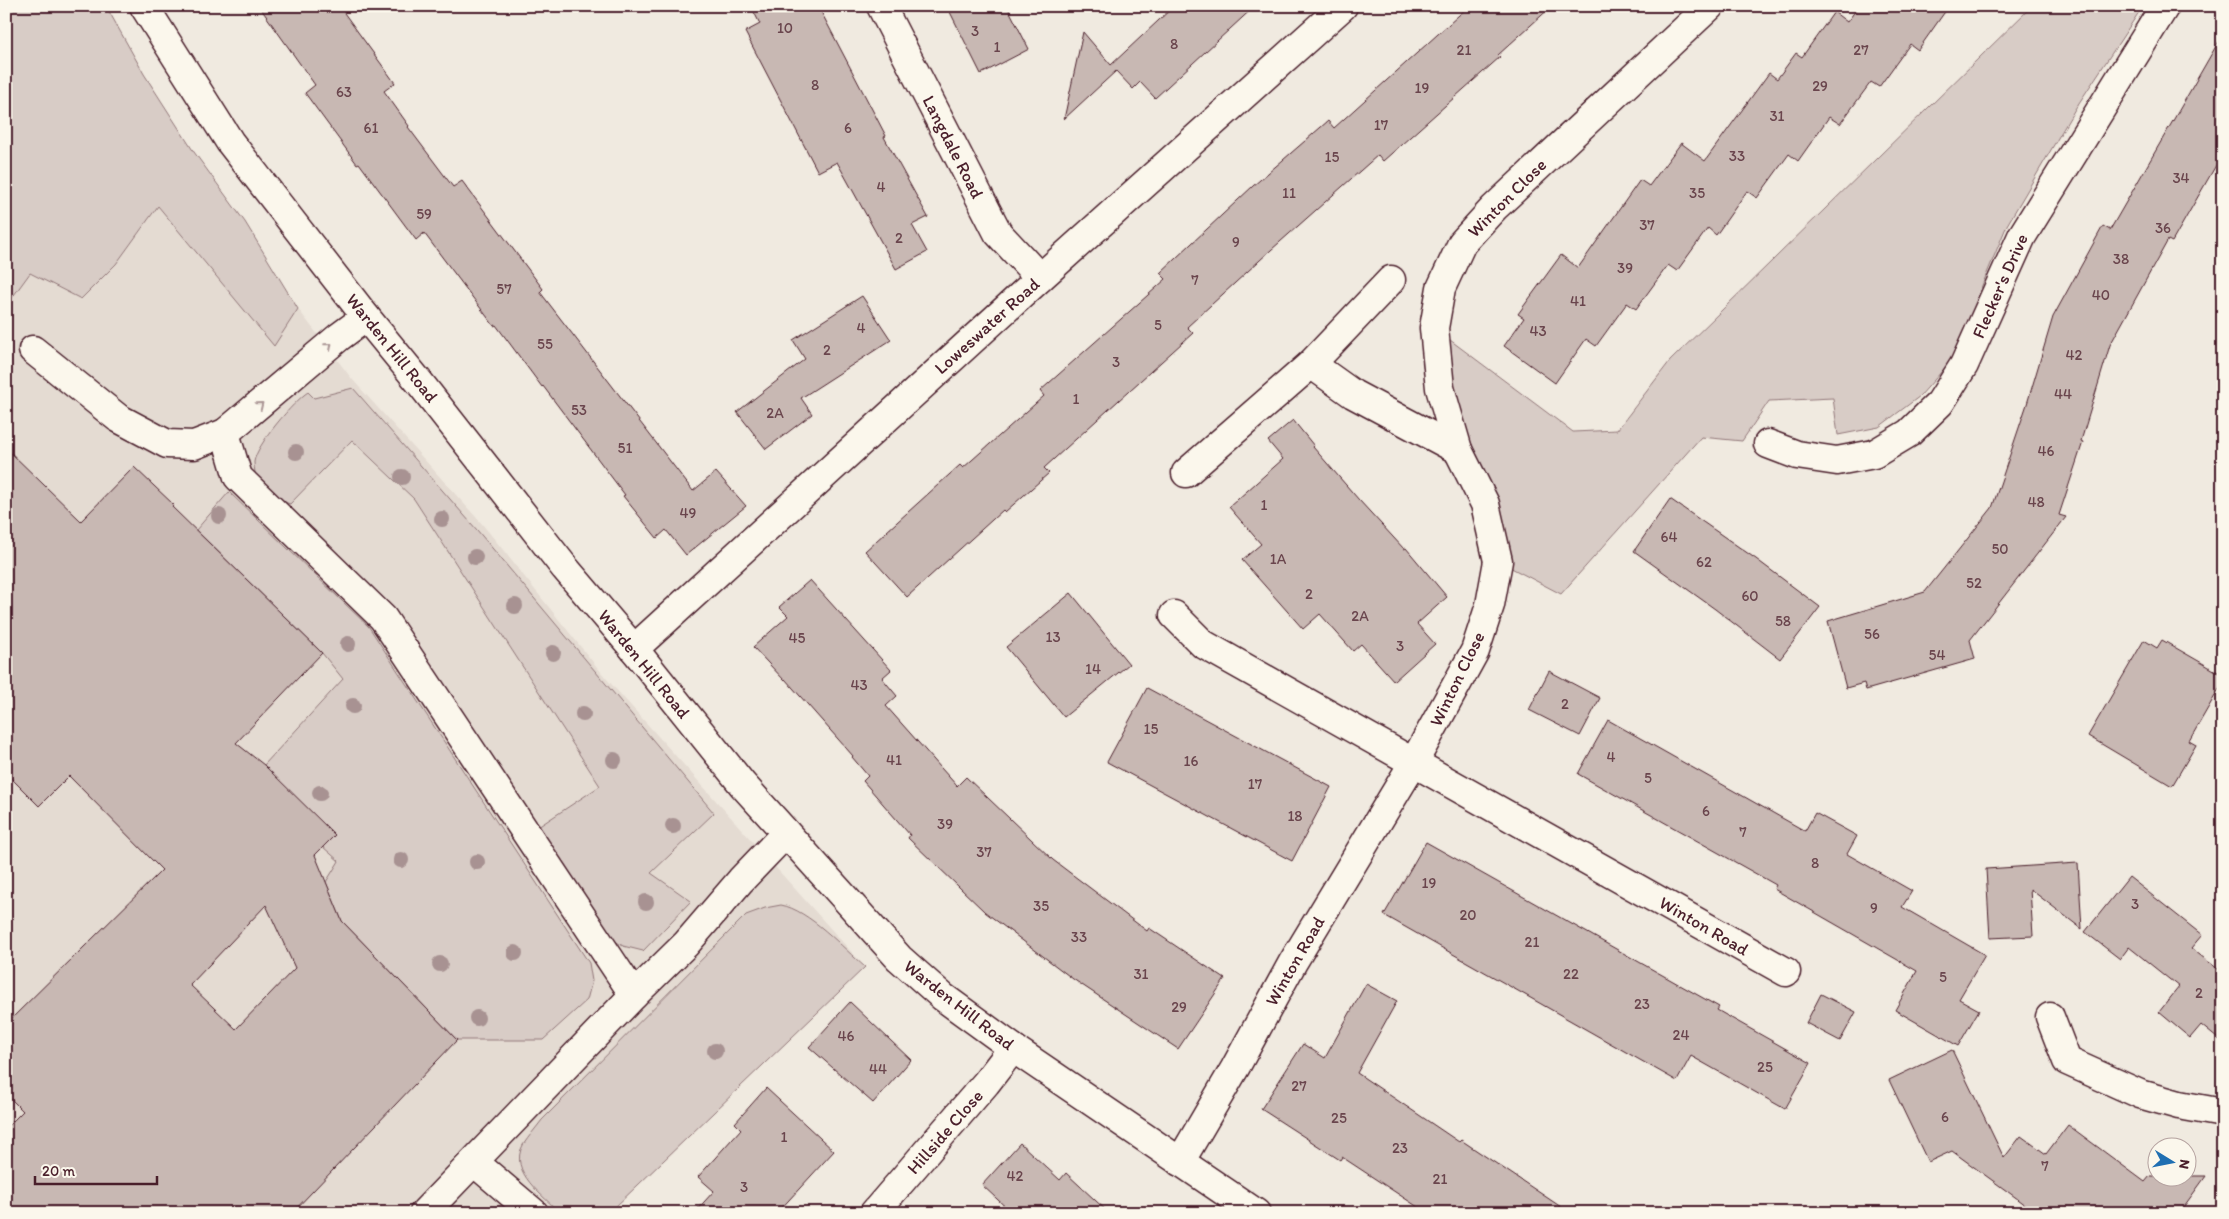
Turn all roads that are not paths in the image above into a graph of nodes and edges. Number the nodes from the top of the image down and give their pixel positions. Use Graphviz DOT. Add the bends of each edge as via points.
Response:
graph roads {
  1 [pos="144,6"];
  2 [pos="881,6"];
  3 [pos="1343,6"];
  4 [pos="1710,6"];
  5 [pos="2166,6"];
  6 [pos="1040,278"];
  7 [pos="1391,280"];
  8 [pos="366,317"];
  9 [pos="33,350"];
  10 [pos="1311,364"];
  11 [pos="225,433"];
  12 [pos="1768,444"];
  13 [pos="1458,450"];
  14 [pos="1186,473"];
  15 [pos="1174,615"];
  16 [pos="634,649"];
  17 [pos="1414,762"];
  18 [pos="786,833"];
  19 [pos="1786,972"];
  20 [pos="634,995"];
  21 [pos="2050,1017"];
  22 [pos="1013,1048"];
  23 [pos="2223,1113"];
  24 [pos="474,1162"];
  25 [pos="1180,1162"];
  26 [pos="424,1213"];
  27 [pos="534,1213"];
  28 [pos="874,1213"];
  29 [pos="1256,1213"];
  1 -- 8 [label="street, Warden Hill Road" via="230,142"];
  2 -- 6 [label="street, Langdale Road" via="998,233"];
  3 -- 6 [label="street, Loweswater Road"];
  4 -- 13 [label="street, Winton Close" via="1494,208 1462,243 1441,288 1434,328 1440,388"];
  5 -- 12 [label="street, Flecker's Drive" via="2022,236 1964,366 1940,403 1910,433 1874,454 1837,461 1798,455"];
  6 -- 16 [label="street, Loweswater Road"];
  7 -- 10 [label="street"];
  11 -- 8 [label="street, one-way"];
  8 -- 16 [label="street, Warden Hill Road" via="565,568"];
  9 -- 11 [label="street" via="118,418 166,444 194,445"];
  10 -- 13 [label="street" via="1353,394"];
  10 -- 14 [label="street"];
  11 -- 20 [label="street" via="238,477 383,618"];
  13 -- 17 [label="street, Winton Close" via="1485,504 1498,561 1490,605 1475,651"];
  15 -- 17 [label="street, Winton Road" via="1203,644"];
  16 -- 18 [label="street, Warden Hill Road" via="743,785"];
  17 -- 19 [label="street, Winton Road"];
  17 -- 25 [label="street, Winton Road" via="1293,962"];
  18 -- 20 [label="street" via="686,944"];
  18 -- 22 [label="street, Warden Hill Road" via="899,958 942,998"];
  20 -- 24 [label="street"];
  21 -- 23 [label="street" via="2067,1061 2140,1094"];
  22 -- 25 [label="street, Warden Hill Road"];
  22 -- 28 [label="street, Hillside Close"];
  24 -- 26 [label="street"];
  24 -- 27 [label="street"];
  25 -- 29 [label="street, Warden Hill Road"];
}
